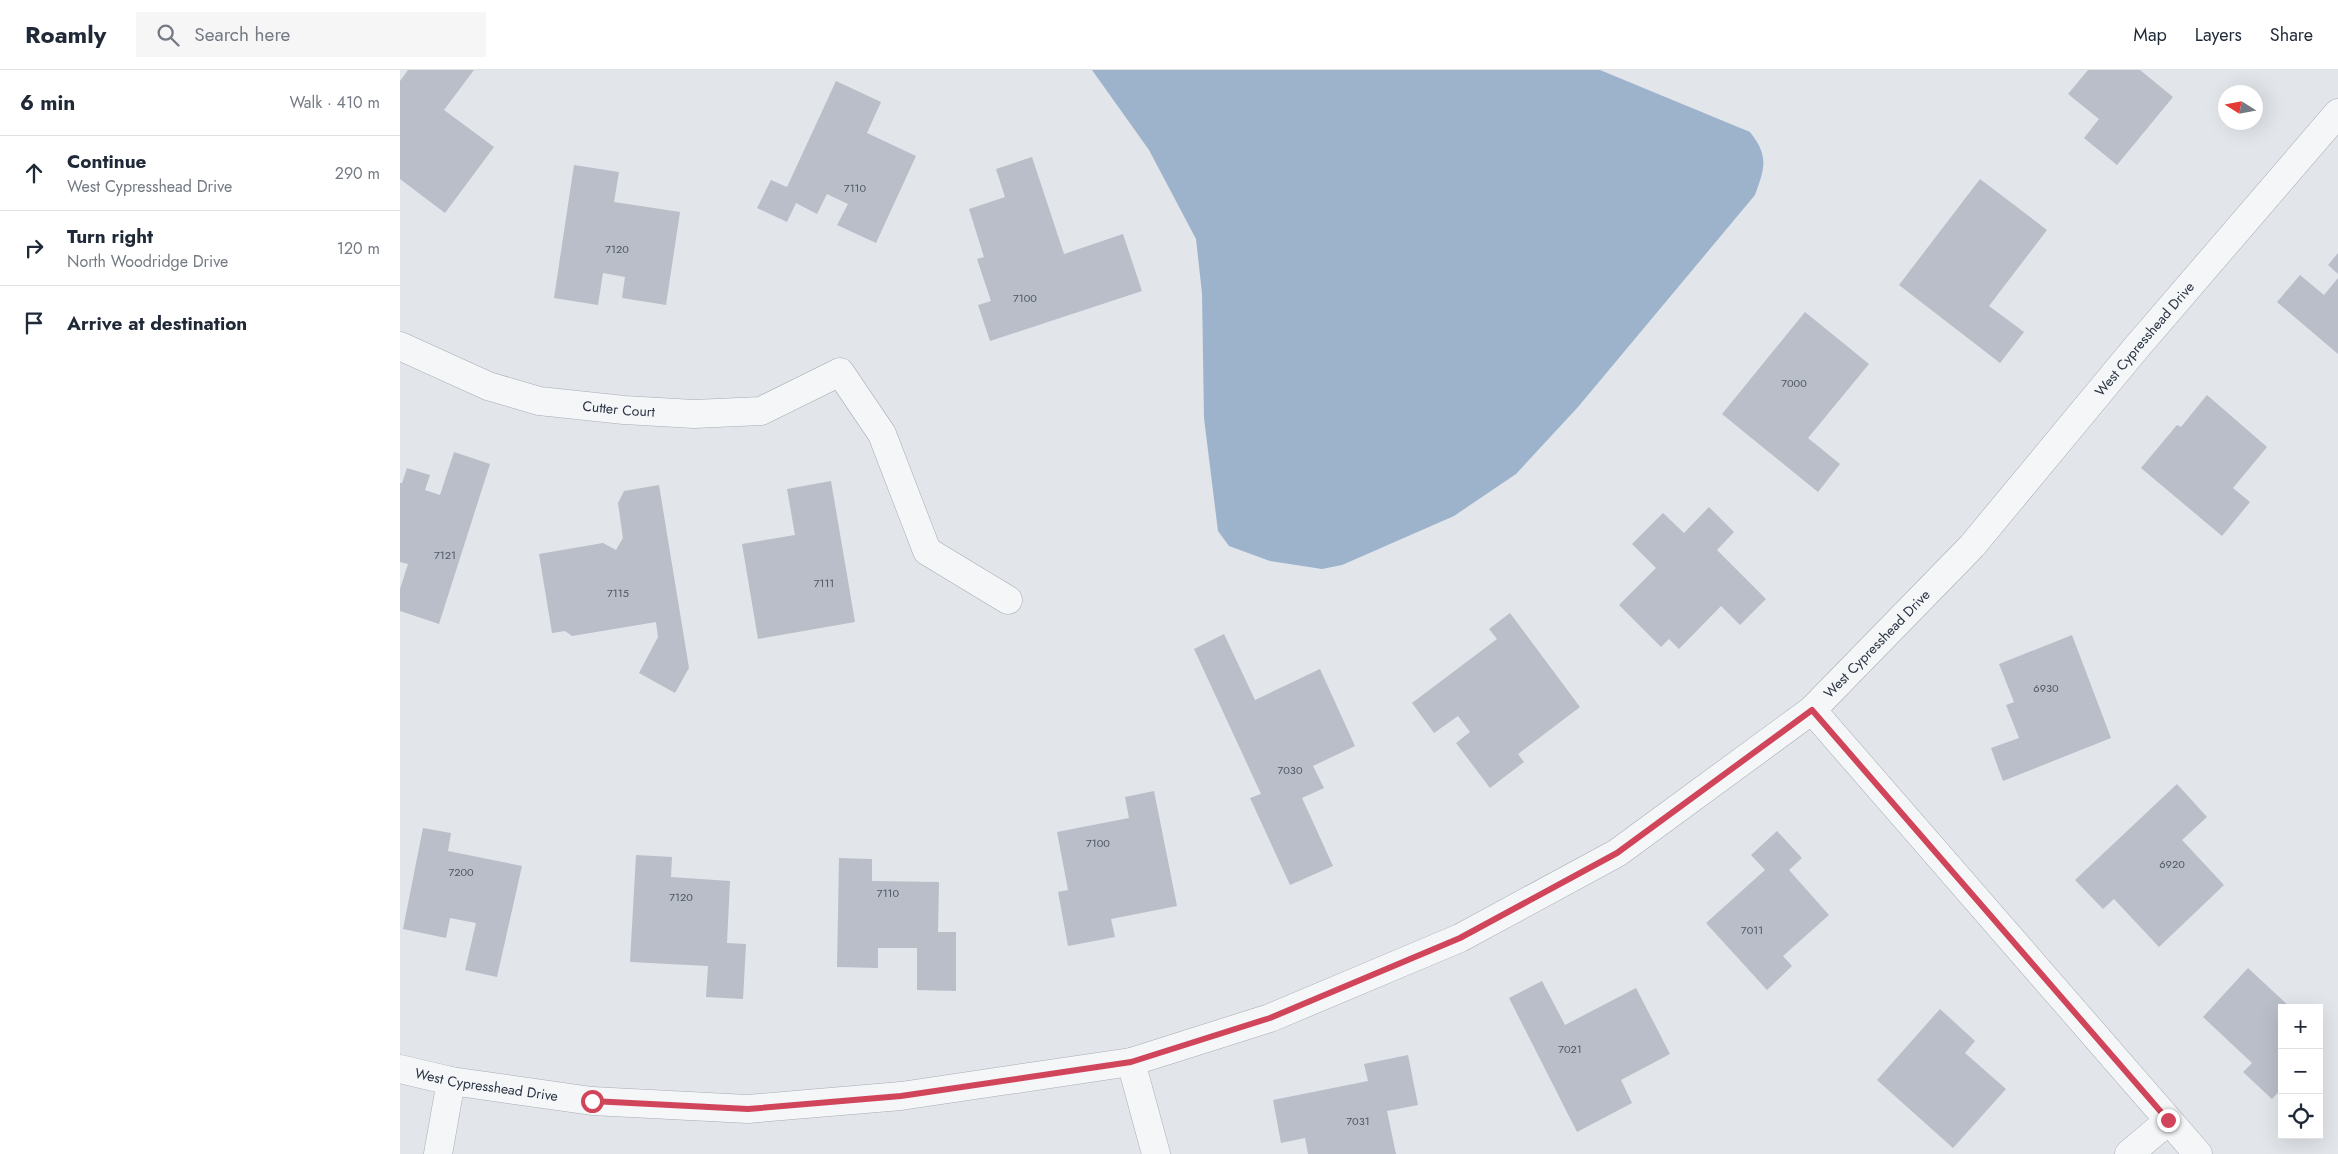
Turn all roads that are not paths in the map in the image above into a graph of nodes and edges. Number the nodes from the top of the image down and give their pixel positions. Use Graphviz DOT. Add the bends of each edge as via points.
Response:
graph roads {
  1 [pos="2338,113"];
  2 [pos="400,346"];
  3 [pos="1008,600"];
  4 [pos="1812,710"];
  5 [pos="1131,1062"];
  6 [pos="400,1069"];
  7 [pos="451,1081"];
  8 [pos="2168,1120"];
  9 [pos="438,1154"];
  10 [pos="1156,1154"];
  11 [pos="2129,1154"];
  12 [pos="2198,1154"];
  1 -- 4 [label="street, West Cypresshead Drive" via="2136,348 1972,546"];
  2 -- 3 [label="street, Cutter Court" via="488,386 539,401 624,410 694,414 761,412 840,372 882,434 927,551"];
  4 -- 5 [label="street, West Cypresshead Drive" via="1617,853 1460,938 1270,1018"];
  4 -- 8 [label="street"];
  5 -- 7 [label="street, West Cypresshead Drive" via="901,1096 748,1109 592,1101"];
  5 -- 10 [label="street"];
  6 -- 7 [label="street, West Cypresshead Drive"];
  7 -- 9 [label="street"];
  8 -- 11 [label="street"];
  8 -- 12 [label="street"];
}
